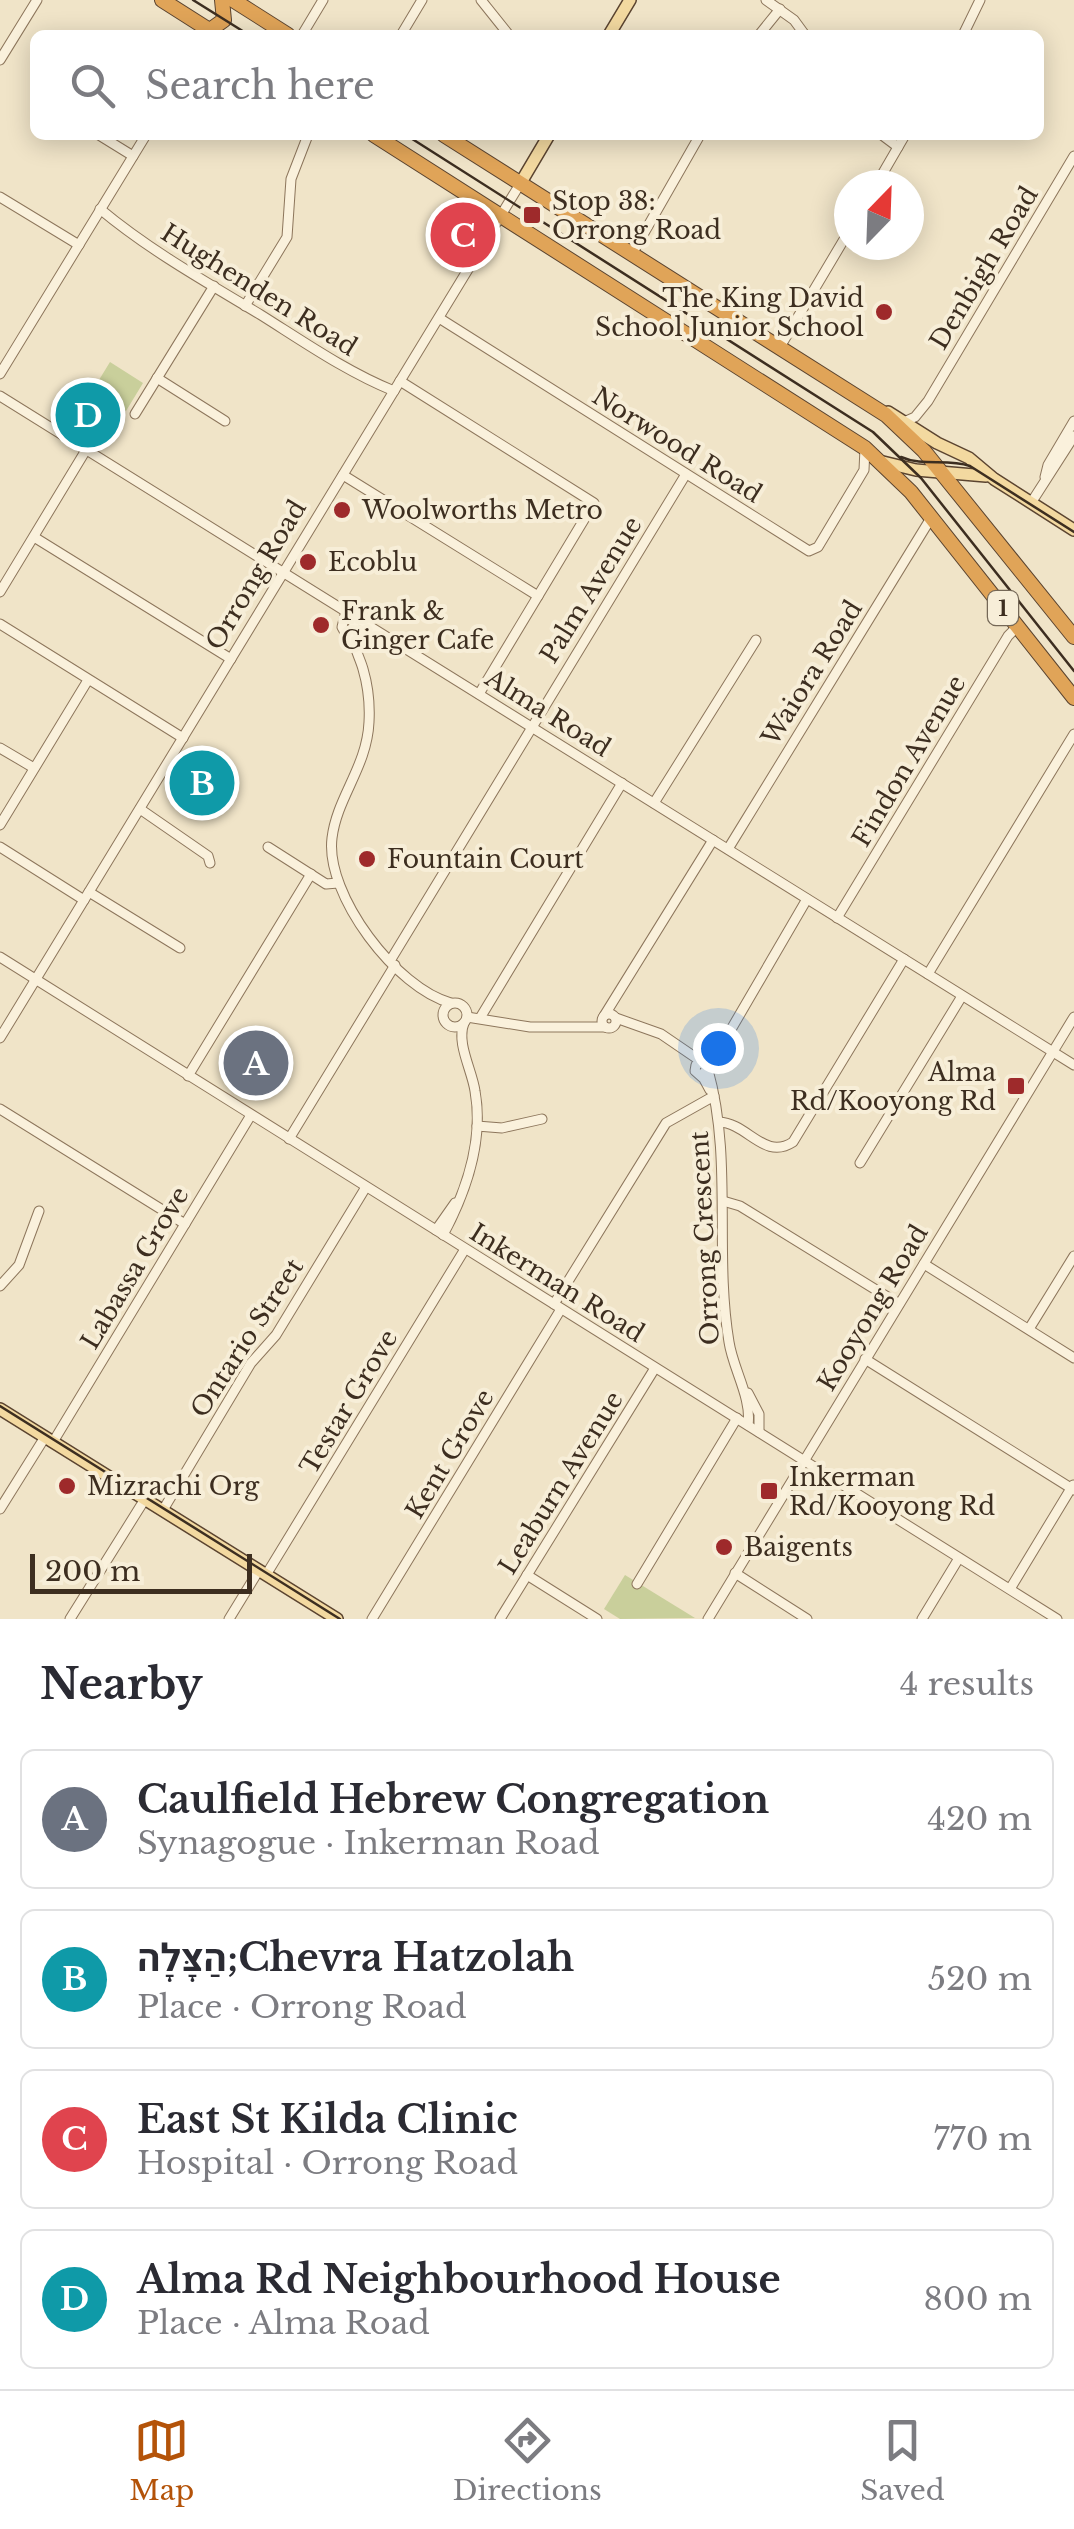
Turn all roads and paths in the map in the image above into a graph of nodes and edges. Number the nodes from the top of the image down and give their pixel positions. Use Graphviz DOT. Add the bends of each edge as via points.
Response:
graph roads {
  1 [pos="37,0"];
  2 [pos="162,0"];
  3 [pos="222,0"];
  4 [pos="233,0"];
  5 [pos="323,0"];
  6 [pos="422,0"];
  7 [pos="481,0"];
  8 [pos="630,0"];
  9 [pos="980,0"];
  10 [pos="773,4"];
  11 [pos="207,30"];
  12 [pos="214,30"];
  13 [pos="280,30"];
  14 [pos="305,30"];
  15 [pos="404,30"];
  16 [pos="506,30"];
  17 [pos="613,30"];
  18 [pos="761,30"];
  19 [pos="800,30"];
  20 [pos="965,30"];
  21 [pos="0,60"];
  22 [pos="106,140"];
  23 [pos="143,140"];
  24 [pos="306,140"];
  25 [pos="382,140"];
  26 [pos="452,140"];
  27 [pos="547,140"];
  28 [pos="697,140"];
  29 [pos="902,141"];
  30 [pos="133,156"];
  31 [pos="1074,156"];
  32 [pos="885,170"];
  33 [pos="520,184"];
  34 [pos="0,197"];
  35 [pos="98,213"];
  36 [pos="501,216"];
  37 [pos="79,245"];
  38 [pos="632,254"];
  39 [pos="834,255"];
  40 [pos="214,286"];
  41 [pos="245,306"];
  42 [pos="439,318"];
  43 [pos="780,347"];
  44 [pos="0,374"];
  45 [pos="157,378"];
  46 [pos="369,382"];
  47 [pos="398,386"];
  48 [pos="0,396"];
  49 [pos="388,401"];
  50 [pos="928,401"];
  51 [pos="868,402"];
  52 [pos="135,414"];
  53 [pos="225,421"];
  54 [pos="906,421"];
  55 [pos="1074,422"];
  56 [pos="1074,436"];
  57 [pos="930,438"];
  58 [pos="865,448"];
  59 [pos="86,450"];
  60 [pos="882,462"];
  61 [pos="864,470"];
  62 [pos="941,471"];
  63 [pos="343,474"];
  64 [pos="686,474"];
  65 [pos="994,480"];
  66 [pos="1044,480"];
  67 [pos="1031,502"];
  68 [pos="932,518"];
  69 [pos="1074,530"];
  70 [pos="34,537"];
  71 [pos="284,572"];
  72 [pos="0,592"];
  73 [pos="538,596"];
  74 [pos="346,611"];
  75 [pos="357,618"];
  76 [pos="0,624"];
  77 [pos="1017,626"];
  78 [pos="1074,637"];
  79 [pos="756,640"];
  80 [pos="359,656"];
  81 [pos="230,659"];
  82 [pos="88,680"];
  83 [pos="478,694"];
  84 [pos="1074,698"];
  85 [pos="532,727"];
  86 [pos="1074,734"];
  87 [pos="183,738"];
  88 [pos="0,748"];
  89 [pos="34,768"];
  90 [pos="622,783"];
  91 [pos="654,804"];
  92 [pos="140,809"];
  93 [pos="0,824"];
  94 [pos="712,840"];
  95 [pos="0,847"];
  96 [pos="268,847"];
  97 [pos="728,849"];
  98 [pos="210,863"];
  99 [pos="311,874"];
  100 [pos="338,884"];
  101 [pos="87,896"];
  102 [pos="808,899"];
  103 [pos="837,918"];
  104 [pos="180,948"];
  105 [pos="0,957"];
  106 [pos="904,960"];
  107 [pos="392,963"];
  108 [pos="928,974"];
  109 [pos="36,980"];
  110 [pos="421,988"];
  111 [pos="962,996"];
  112 [pos="451,1004"];
  113 [pos="464,1015"];
  114 [pos="481,1017"];
  115 [pos="1074,1017"];
  116 [pos="609,1020"];
  117 [pos="446,1022"];
  118 [pos="0,1038"];
  119 [pos="462,1044"];
  120 [pos="1053,1052"];
  121 [pos="1074,1065"];
  122 [pos="703,1068"];
  123 [pos="188,1076"];
  124 [pos="714,1096"];
  125 [pos="0,1108"];
  126 [pos="251,1114"];
  127 [pos="542,1118"];
  128 [pos="719,1122"];
  129 [pos="477,1126"];
  130 [pos="289,1139"];
  131 [pos="860,1163"];
  132 [pos="366,1187"];
  133 [pos="722,1201"];
  134 [pos="39,1210"];
  135 [pos="185,1224"];
  136 [pos="439,1233"];
  137 [pos="465,1250"];
  138 [pos="1074,1256"];
  139 [pos="924,1264"];
  140 [pos="0,1286"];
  141 [pos="898,1304"];
  142 [pos="558,1307"];
  143 [pos="1029,1330"];
  144 [pos="1074,1358"];
  145 [pos="865,1359"];
  146 [pos="655,1368"];
  147 [pos="738,1378"];
  148 [pos="0,1409"];
  149 [pos="737,1418"];
  150 [pos="748,1425"];
  151 [pos="759,1432"];
  152 [pos="49,1440"];
  153 [pos="804,1460"];
  154 [pos="1073,1487"];
  155 [pos="144,1499"];
  156 [pos="0,1509"];
  157 [pos="162,1510"];
  158 [pos="959,1558"];
  159 [pos="262,1572"];
  160 [pos="735,1574"];
  161 [pos="527,1575"];
  162 [pos="637,1584"];
  163 [pos="1010,1590"];
  164 [pos="70,1619"];
  165 [pos="229,1619"];
  166 [pos="337,1619"];
  167 [pos="372,1619"];
  168 [pos="500,1619"];
  169 [pos="596,1619"];
  170 [pos="708,1619"];
  171 [pos="807,1619"];
  172 [pos="922,1619"];
  173 [pos="1057,1619"];
  1 -- 21 [label="street"];
  2 -- 11 [label="highway"];
  3 -- 12 [label="highway" via="224,20"];
  4 -- 13 [label="highway"];
  5 -- 14 [label="street"];
  6 -- 15 [label="street"];
  7 -- 16 [label="street"];
  8 -- 17 [label="main road"];
  9 -- 20 [label="street"];
  10 -- 18 [label="street"];
  10 -- 19 [label="street"];
  22 -- 30 [label="street"];
  23 -- 30 [label="street"];
  24 -- 41 [label="street" via="292,179 287,237"];
  25 -- 36 [label="highway, 1"];
  26 -- 33 [label="highway, 1"];
  27 -- 33 [label="main road, Orrong Road"];
  28 -- 38 [label="street"];
  29 -- 32 [label="street"];
  30 -- 35 [label="street"];
  31 -- 50 [label="street, Denbigh Road"];
  33 -- 36 [label="street, Orrong Road"];
  33 -- 38 [label="highway, 1"];
  34 -- 37 [label="street"];
  35 -- 37 [label="street"];
  35 -- 40 [label="street, Hughenden Road"];
  36 -- 42 [label="street, Orrong Road"];
  36 -- 58 [label="highway, 1"];
  37 -- 44 [label="street"];
  38 -- 43 [label="highway, 1"];
  39 -- 43 [label="street"];
  40 -- 41 [label="street, Hughenden Road"];
  40 -- 45 [label="street"];
  41 -- 46 [label="street, Hughenden Road"];
  42 -- 47 [label="street, Orrong Road"];
  42 -- 64 [label="street, Norwood Road"];
  43 -- 51 [label="highway, 1"];
  45 -- 52 [label="street"];
  45 -- 53 [label="street"];
  46 -- 47 [label="street, Hughenden Road"];
  46 -- 49 [label="street, Hughenden Road"];
  47 -- 49 [label="street, Orrong Road"];
  47 -- 73 [label="street, Hughenden Road" via="594,503"];
  48 -- 59 [label="street, Alma Road"];
  49 -- 63 [label="street, Orrong Road"];
  50 -- 54 [label="street, Denbigh Road"];
  50 -- 57 [label="street" via="922,429"];
  51 -- 54 [label="main road"];
  51 -- 62 [label="highway, 1"];
  54 -- 57 [label="main road"];
  55 -- 66 [label="street"];
  56 -- 66 [label="street"];
  57 -- 65 [label="main road" via="970,458"];
  58 -- 60 [label="highway, 1"];
  58 -- 61 [label="street, Norwood Road"];
  59 -- 70 [label="street"];
  59 -- 71 [label="street, Alma Road"];
  60 -- 61 [label="street"];
  60 -- 62 [label="main road"];
  60 -- 68 [label="highway, 1"];
  61 -- 64 [label="street, Norwood Road" via="812,552"];
  62 -- 65 [label="main road"];
  62 -- 78 [label="highway, 1"];
  63 -- 71 [label="street, Orrong Road"];
  63 -- 73 [label="street"];
  64 -- 85 [label="street, Palm Avenue"];
  65 -- 67 [label="main road"];
  66 -- 67 [label="street"];
  67 -- 69 [label="main road"];
  68 -- 77 [label="highway, 1"];
  68 -- 97 [label="street, Waiora Road"];
  70 -- 72 [label="street"];
  70 -- 81 [label="street"];
  71 -- 74 [label="street, Alma Road"];
  71 -- 81 [label="street, Orrong Road"];
  73 -- 83 [label="street"];
  74 -- 75 [label="street, Alma Road"];
  74 -- 80 [label="street" via="342,627"];
  75 -- 80 [label="street" via="352,631"];
  75 -- 83 [label="street, Alma Road"];
  76 -- 82 [label="street"];
  77 -- 84 [label="highway, 1"];
  77 -- 103 [label="street, Findon Avenue"];
  79 -- 91 [label="street"];
  80 -- 100 [label="street" via="368,686 369,733 334,828"];
  81 -- 87 [label="street, Orrong Road"];
  82 -- 87 [label="street"];
  82 -- 89 [label="street"];
  83 -- 85 [label="street, Alma Road"];
  85 -- 90 [label="street, Alma Road"];
  85 -- 107 [label="street, Palm Avenue"];
  86 -- 108 [label="street"];
  87 -- 92 [label="street, Orrong Road"];
  88 -- 89 [label="street"];
  89 -- 93 [label="street"];
  90 -- 91 [label="street, Alma Road"];
  90 -- 114 [label="street"];
  91 -- 94 [label="street, Alma Road"];
  92 -- 98 [label="street"];
  92 -- 101 [label="street, Orrong Road"];
  94 -- 97 [label="street, Alma Road"];
  94 -- 116 [label="street"];
  95 -- 101 [label="street"];
  96 -- 99 [label="street"];
  97 -- 102 [label="street, Alma Road"];
  99 -- 100 [label="street"];
  99 -- 123 [label="street"];
  100 -- 107 [label="street"];
  101 -- 104 [label="street"];
  101 -- 109 [label="street, Orrong Road"];
  102 -- 103 [label="street, Alma Road"];
  102 -- 122 [label="street"];
  103 -- 106 [label="street, Alma Road"];
  105 -- 109 [label="street, Inkerman Road"];
  106 -- 108 [label="street, Alma Road"];
  106 -- 128 [label="street" via="793,1142 772,1148"];
  107 -- 110 [label="street"];
  107 -- 130 [label="street, Palm Avenue"];
  108 -- 111 [label="street, Alma Road"];
  109 -- 118 [label="street, Orrong Road"];
  109 -- 123 [label="street, Inkerman Road"];
  110 -- 112 [label="street"];
  110 -- 117 [label="street"];
  111 -- 120 [label="street, Alma Road"];
  111 -- 131 [label="street"];
  112 -- 113 [label="street, Orrong Crescent"];
  112 -- 117 [label="street"];
  113 -- 114 [label="street, Orrong Crescent"];
  113 -- 117 [label="street" via="456,1026"];
  113 -- 119 [label="street"];
  114 -- 116 [label="street, Orrong Crescent" via="530,1026"];
  115 -- 120 [label="street, Kooyong Road"];
  116 -- 122 [label="street, Orrong Crescent" via="661,1034"];
  117 -- 119 [label="street"];
  119 -- 129 [label="street"];
  120 -- 121 [label="street, Alma Road"];
  120 -- 139 [label="street, Kooyong Road"];
  122 -- 124 [label="street, Orrong Crescent"];
  123 -- 126 [label="street, Inkerman Road"];
  124 -- 128 [label="street, Orrong Crescent"];
  124 -- 142 [label="street, Kent Grove" via="668,1121"];
  125 -- 135 [label="street"];
  126 -- 130 [label="street, Inkerman Road"];
  126 -- 135 [label="street, Labassa Grove"];
  127 -- 129 [label="street" via="502,1128"];
  128 -- 133 [label="street, Orrong Crescent"];
  129 -- 136 [label="street" via="460,1198"];
  130 -- 132 [label="street, Inkerman Road"];
  132 -- 136 [label="street, Inkerman Road"];
  132 -- 157 [label="street, Ontario Street"];
  133 -- 141 [label="street"];
  133 -- 147 [label="street, Orrong Crescent" via="728,1338"];
  134 -- 140 [label="street" via="23,1258"];
  135 -- 152 [label="street, Labassa Grove"];
  136 -- 137 [label="street, Inkerman Road"];
  137 -- 142 [label="street, Inkerman Road"];
  137 -- 159 [label="street, Testar Grove"];
  138 -- 143 [label="street"];
  139 -- 141 [label="street, Kooyong Road"];
  139 -- 143 [label="street"];
  141 -- 145 [label="street, Kooyong Road"];
  142 -- 146 [label="street, Inkerman Road"];
  142 -- 167 [label="street, Kent Grove"];
  143 -- 144 [label="street"];
  145 -- 153 [label="street, Kooyong Road"];
  145 -- 154 [label="street"];
  146 -- 149 [label="street, Inkerman Road"];
  146 -- 161 [label="street, Leaburn Avenue"];
  147 -- 150 [label="street, Orrong Crescent"];
  147 -- 151 [label="street, Orrong Crescent" via="758,1410"];
  148 -- 152 [label="main road"];
  149 -- 150 [label="street, Inkerman Road"];
  149 -- 162 [label="street"];
  150 -- 151 [label="street, Inkerman Road"];
  151 -- 153 [label="street, Inkerman Road"];
  152 -- 155 [label="main road"];
  152 -- 156 [label="street, Labassa Grove"];
  153 -- 158 [label="street, Inkerman Road"];
  153 -- 160 [label="street, Kooyong Road"];
  154 -- 163 [label="street"];
  155 -- 157 [label="main road"];
  155 -- 164 [label="street"];
  157 -- 159 [label="main road"];
  158 -- 163 [label="street, Inkerman Road"];
  158 -- 172 [label="street"];
  159 -- 165 [label="street, Testar Grove"];
  159 -- 166 [label="main road"];
  160 -- 170 [label="street, Kooyong Road"];
  160 -- 171 [label="street"];
  161 -- 168 [label="street, Leaburn Avenue"];
  161 -- 169 [label="street"];
  163 -- 173 [label="street, Inkerman Road"];
}
